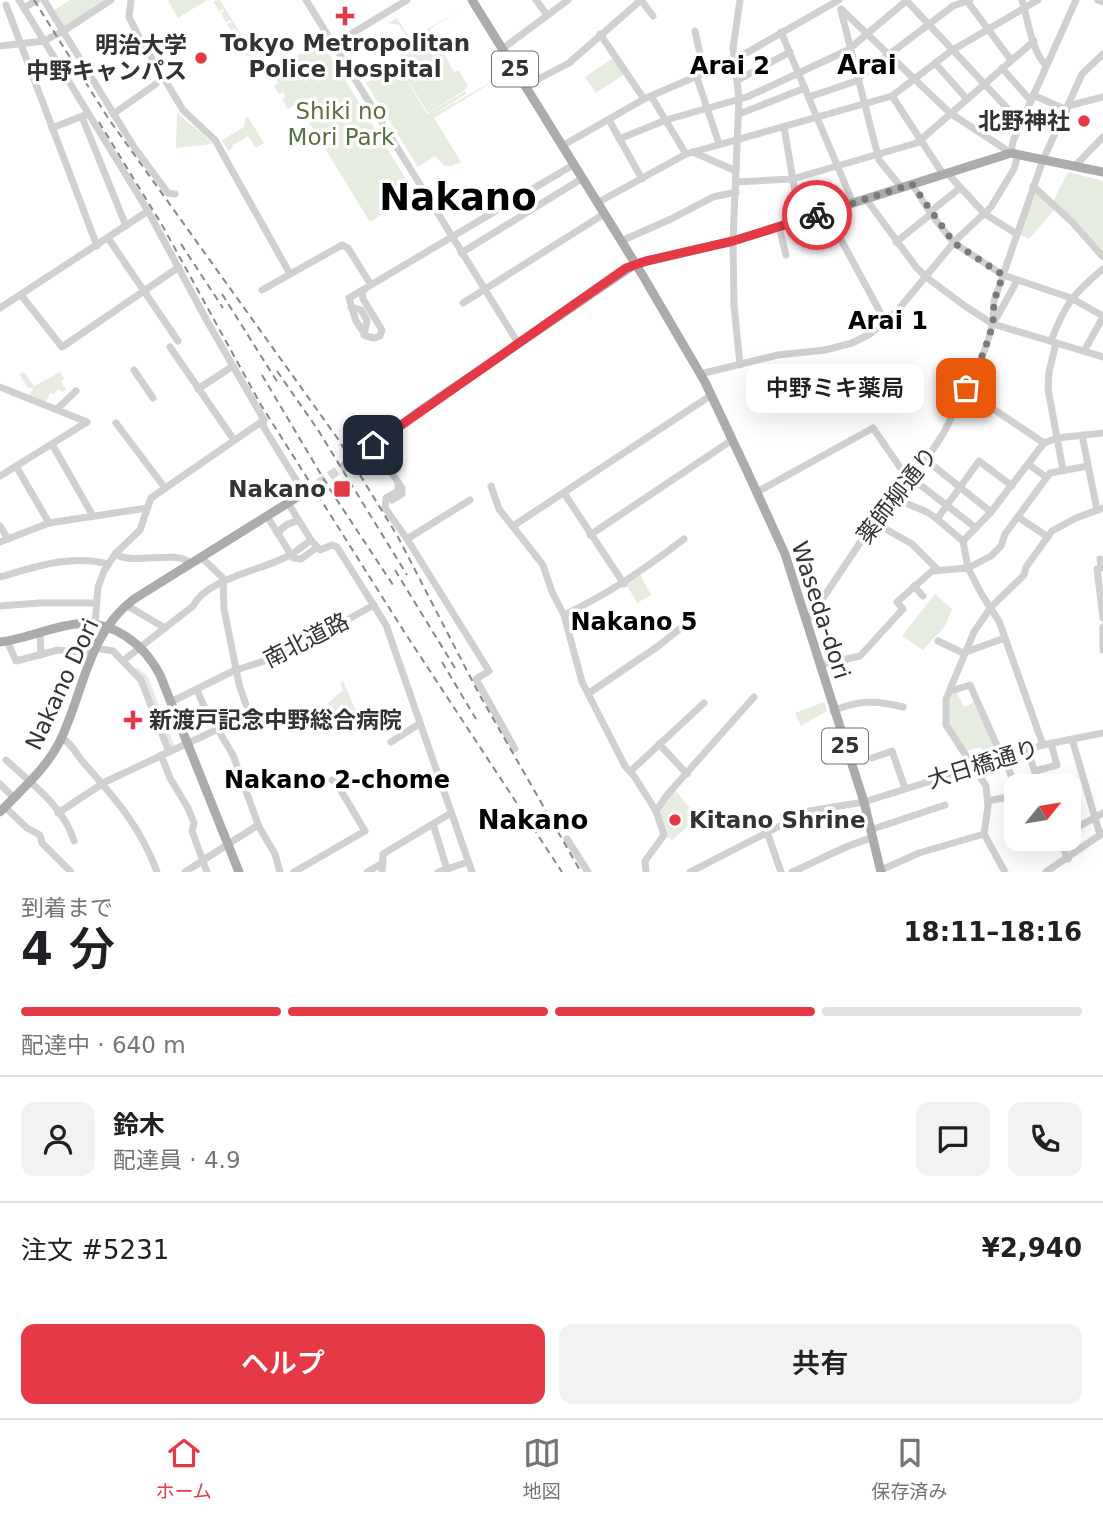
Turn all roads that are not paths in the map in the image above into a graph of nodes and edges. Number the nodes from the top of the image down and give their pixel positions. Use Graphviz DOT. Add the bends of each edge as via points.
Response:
graph roads {
  1 [pos="19,0"];
  2 [pos="37,0"];
  3 [pos="44,0"];
  4 [pos="111,0"];
  5 [pos="131,0"];
  6 [pos="306,0"];
  7 [pos="407,0"];
  8 [pos="472,0"];
  9 [pos="536,0"];
  10 [pos="568,0"];
  11 [pos="641,0"];
  12 [pos="740,0"];
  13 [pos="906,0"];
  14 [pos="1038,0"];
  15 [pos="1076,0"];
  16 [pos="1098,0"];
  17 [pos="968,1"];
  18 [pos="1103,2"];
  19 [pos="836,3"];
  20 [pos="1023,4"];
  21 [pos="6,5"];
  22 [pos="24,8"];
  23 [pos="547,15"];
  24 [pos="653,16"];
  25 [pos="928,25"];
  26 [pos="988,29"];
  27 [pos="63,31"];
  28 [pos="695,31"];
  29 [pos="781,32"];
  30 [pos="867,33"];
  31 [pos="600,34"];
  32 [pos="44,41"];
  33 [pos="1034,41"];
  34 [pos="19,43"];
  35 [pos="333,45"];
  36 [pos="0,46"];
  37 [pos="852,46"];
  38 [pos="502,49"];
  39 [pos="951,51"];
  40 [pos="790,52"];
  41 [pos="1103,54"];
  42 [pos="890,55"];
  43 [pos="734,60"];
  44 [pos="1011,60"];
  45 [pos="935,63"];
  46 [pos="1046,65"];
  47 [pos="1002,68"];
  48 [pos="798,73"];
  49 [pos="700,74"];
  50 [pos="859,79"];
  51 [pos="915,79"];
  52 [pos="738,80"];
  53 [pos="156,84"];
  54 [pos="982,84"];
  55 [pos="525,86"];
  56 [pos="805,88"];
  57 [pos="892,96"];
  58 [pos="809,97"];
  59 [pos="1103,97"];
  60 [pos="648,98"];
  61 [pos="739,98"];
  62 [pos="966,98"];
  63 [pos="1032,98"];
  64 [pos="864,105"];
  65 [pos="1067,108"];
  66 [pos="707,109"];
  67 [pos="950,113"];
  68 [pos="113,114"];
  69 [pos="739,114"];
  70 [pos="86,115"];
  71 [pos="817,118"];
  72 [pos="608,120"];
  73 [pos="666,120"];
  74 [pos="1021,123"];
  75 [pos="784,127"];
  76 [pos="52,128"];
  77 [pos="1103,137"];
  78 [pos="619,139"];
  79 [pos="739,139"];
  80 [pos="921,139"];
  81 [pos="719,145"];
  82 [pos="562,146"];
  83 [pos="690,153"];
  84 [pos="1014,154"];
  85 [pos="878,155"];
  86 [pos="1043,160"];
  87 [pos="573,164"];
  88 [pos="837,166"];
  89 [pos="1075,166"];
  90 [pos="736,171"];
  91 [pos="1103,172"];
  92 [pos="945,173"];
  93 [pos="642,179"];
  94 [pos="792,179"];
  95 [pos="583,180"];
  96 [pos="736,182"];
  97 [pos="912,184"];
  98 [pos="1033,186"];
  99 [pos="901,187"];
  100 [pos="960,188"];
  101 [pos="736,192"];
  102 [pos="175,194"];
  103 [pos="866,199"];
  104 [pos="597,203"];
  105 [pos="853,203"];
  106 [pos="148,211"];
  107 [pos="826,212"];
  108 [pos="931,213"];
  109 [pos="604,214"];
  110 [pos="985,214"];
  111 [pos="800,221"];
  112 [pos="126,226"];
  113 [pos="779,227"];
  114 [pos="1017,234"];
  115 [pos="452,237"];
  116 [pos="108,238"];
  117 [pos="621,241"];
  118 [pos="733,241"];
  119 [pos="896,242"];
  120 [pos="954,243"];
  121 [pos="97,246"];
  122 [pos="461,253"];
  123 [pos="786,255"];
  124 [pos="1103,257"];
  125 [pos="635,264"];
  126 [pos="179,267"];
  127 [pos="1103,270"];
  128 [pos="290,274"];
  129 [pos="1003,275"];
  130 [pos="926,277"];
  131 [pos="1017,281"];
  132 [pos="368,287"];
  133 [pos="261,290"];
  134 [pos="484,290"];
  135 [pos="144,291"];
  136 [pos="21,295"];
  137 [pos="1070,299"];
  138 [pos="463,303"];
  139 [pos="0,308"];
  140 [pos="1101,313"];
  141 [pos="885,321"];
  142 [pos="993,324"];
  143 [pos="178,341"];
  144 [pos="1054,342"];
  145 [pos="518,343"];
  146 [pos="170,347"];
  147 [pos="1084,351"];
  148 [pos="1103,357"];
  149 [pos="740,365"];
  150 [pos="233,366"];
  151 [pos="134,370"];
  152 [pos="700,374"];
  153 [pos="0,387"];
  154 [pos="198,389"];
  155 [pos="965,390"];
  156 [pos="75,391"];
  157 [pos="710,393"];
  158 [pos="153,398"];
  159 [pos="57,409"];
  160 [pos="264,420"];
  161 [pos="116,424"];
  162 [pos="1103,433"];
  163 [pos="1082,435"];
  164 [pos="1057,438"];
  165 [pos="234,440"];
  166 [pos="732,440"];
  167 [pos="1044,443"];
  168 [pos="52,444"];
  169 [pos="373,445"];
  170 [pos="355,459"];
  171 [pos="926,460"];
  172 [pos="1028,464"];
  173 [pos="16,466"];
  174 [pos="1088,466"];
  175 [pos="1063,470"];
  176 [pos="0,476"];
  177 [pos="1046,477"];
  178 [pos="909,478"];
  179 [pos="491,486"];
  180 [pos="1012,486"];
  181 [pos="961,487"];
  182 [pos="165,488"];
  183 [pos="305,492"];
  184 [pos="757,492"];
  185 [pos="564,493"];
  186 [pos="1103,493"];
  187 [pos="1094,495"];
  188 [pos="891,497"];
  189 [pos="470,500"];
  190 [pos="288,503"];
  191 [pos="947,506"];
  192 [pos="147,508"];
  193 [pos="1100,509"];
  194 [pos="991,512"];
  195 [pos="93,516"];
  196 [pos="267,516"];
  197 [pos="1018,517"];
  198 [pos="937,519"];
  199 [pos="299,521"];
  200 [pos="873,522"];
  201 [pos="49,523"];
  202 [pos="0,526"];
  203 [pos="513,526"];
  204 [pos="976,528"];
  205 [pos="278,534"];
  206 [pos="590,535"];
  207 [pos="1048,537"];
  208 [pos="407,539"];
  209 [pos="684,539"];
  210 [pos="4,540"];
  211 [pos="311,540"];
  212 [pos="963,541"];
  213 [pos="316,548"];
  214 [pos="115,554"];
  215 [pos="290,554"];
  216 [pos="201,557"];
  217 [pos="1100,559"];
  218 [pos="108,564"];
  219 [pos="190,564"];
  220 [pos="968,568"];
  221 [pos="938,570"];
  222 [pos="0,577"];
  223 [pos="224,581"];
  224 [pos="624,584"];
  225 [pos="1102,585"];
  226 [pos="914,586"];
  227 [pos="923,596"];
  228 [pos="97,603"];
  229 [pos="126,605"];
  230 [pos="374,605"];
  231 [pos="0,606"];
  232 [pos="991,607"];
  233 [pos="564,615"];
  234 [pos="1103,618"];
  235 [pos="692,619"];
  236 [pos="806,620"];
  237 [pos="95,624"];
  238 [pos="107,627"];
  239 [pos="1103,627"];
  240 [pos="165,628"];
  241 [pos="40,632"];
  242 [pos="1005,638"];
  243 [pos="3,641"];
  244 [pos="938,641"];
  245 [pos="141,647"];
  246 [pos="94,650"];
  247 [pos="1103,650"];
  248 [pos="963,653"];
  249 [pos="41,655"];
  250 [pos="124,660"];
  251 [pos="820,665"];
  252 [pos="237,670"];
  253 [pos="197,690"];
  254 [pos="951,691"];
  255 [pos="589,693"];
  256 [pos="754,697"];
  257 [pos="171,702"];
  258 [pos="704,703"];
  259 [pos="246,705"];
  260 [pos="903,707"];
  261 [pos="833,711"];
  262 [pos="419,724"];
  263 [pos="218,729"];
  264 [pos="1103,733"];
  265 [pos="61,738"];
  266 [pos="1072,739"];
  267 [pos="391,742"];
  268 [pos="188,743"];
  269 [pos="659,744"];
  270 [pos="1047,744"];
  271 [pos="515,748"];
  272 [pos="1027,750"];
  273 [pos="165,753"];
  274 [pos="1003,756"];
  275 [pos="872,758"];
  276 [pos="6,760"];
  277 [pos="971,765"];
  278 [pos="634,768"];
  279 [pos="1035,771"];
  280 [pos="687,774"];
  281 [pos="1010,774"];
  282 [pos="1036,774"];
  283 [pos="332,780"];
  284 [pos="30,781"];
  285 [pos="0,784"];
  286 [pos="102,784"];
  287 [pos="905,788"];
  288 [pos="14,797"];
  289 [pos="1004,797"];
  290 [pos="864,802"];
  291 [pos="988,802"];
  292 [pos="945,805"];
  293 [pos="3,809"];
  294 [pos="656,811"];
  295 [pos="58,813"];
  296 [pos="451,813"];
  297 [pos="1103,813"];
  298 [pos="1096,819"];
  299 [pos="433,824"];
  300 [pos="258,825"];
  301 [pos="1082,826"];
  302 [pos="767,832"];
  303 [pos="871,834"];
  304 [pos="984,834"];
  305 [pos="1102,834"];
  306 [pos="567,839"];
  307 [pos="74,841"];
  308 [pos="228,844"];
  309 [pos="1065,851"];
  310 [pos="1068,859"];
  311 [pos="383,860"];
  312 [pos="202,861"];
  313 [pos="468,862"];
  314 [pos="1060,868"];
  315 [pos="447,869"];
  316 [pos="881,871"];
  317 [pos="71,872"];
  318 [pos="157,872"];
  319 [pos="185,872"];
  320 [pos="207,872"];
  321 [pos="239,872"];
  322 [pos="280,872"];
  323 [pos="294,872"];
  324 [pos="367,872"];
  325 [pos="382,872"];
  326 [pos="438,872"];
  327 [pos="472,872"];
  328 [pos="588,872"];
  329 [pos="646,872"];
  330 [pos="690,872"];
  331 [pos="781,872"];
  332 [pos="792,872"];
  333 [pos="1005,872"];
  334 [pos="1046,872"];
  1 -- 22 [label="street"];
  2 -- 22 [label="street"];
  3 -- 27 [label="street"];
  4 -- 27 [label="street"];
  5 -- 128 [label="street" via="129,18 138,37 183,110 215,140"];
  6 -- 35 [label="street"];
  7 -- 35 [label="street"];
  8 -- 38 [label="main road, 25"];
  9 -- 23 [label="street"];
  10 -- 23 [label="street"];
  11 -- 24 [label="street"];
  11 -- 31 [label="street"];
  12 -- 43 [label="street"];
  13 -- 25 [label="street"];
  13 -- 30 [label="street"];
  14 -- 20 [label="street"];
  15 -- 46 [label="street"];
  16 -- 18 [label="street"];
  17 -- 25 [label="street"];
  17 -- 26 [label="street"];
  19 -- 29 [label="street"];
  19 -- 30 [label="street"];
  19 -- 37 [label="street"];
  20 -- 26 [label="street"];
  20 -- 33 [label="street"];
  21 -- 34 [label="street"];
  22 -- 32 [label="street"];
  23 -- 38 [label="street"];
  25 -- 39 [label="street"];
  25 -- 42 [label="street"];
  26 -- 39 [label="street"];
  26 -- 44 [label="street"];
  27 -- 32 [label="street"];
  27 -- 68 [label="street"];
  28 -- 49 [label="street"];
  29 -- 40 [label="street"];
  29 -- 43 [label="street"];
  30 -- 37 [label="street"];
  30 -- 42 [label="street"];
  31 -- 55 [label="street" via="569,63"];
  31 -- 60 [label="street"];
  32 -- 34 [label="street"];
  32 -- 70 [label="street"];
  33 -- 44 [label="street"];
  33 -- 46 [label="street"];
  34 -- 36 [label="street"];
  34 -- 76 [label="street"];
  35 -- 115 [label="street"];
  37 -- 48 [label="street"];
  37 -- 50 [label="street"];
  38 -- 55 [label="main road, 25"];
  39 -- 45 [label="street"];
  39 -- 54 [label="street"];
  40 -- 48 [label="street"];
  40 -- 52 [label="street"];
  41 -- 65 [label="street" via="1082,74"];
  42 -- 50 [label="street"];
  42 -- 51 [label="street"];
  43 -- 49 [label="street"];
  43 -- 52 [label="street"];
  44 -- 47 [label="street"];
  45 -- 51 [label="street"];
  45 -- 62 [label="street"];
  46 -- 63 [label="street"];
  47 -- 54 [label="street"];
  47 -- 63 [label="street"];
  48 -- 56 [label="street"];
  48 -- 61 [label="street"];
  49 -- 60 [label="street"];
  49 -- 66 [label="street"];
  50 -- 58 [label="street"];
  50 -- 64 [label="street"];
  51 -- 57 [label="street"];
  51 -- 67 [label="street"];
  52 -- 61 [label="street"];
  53 -- 68 [label="street"];
  54 -- 62 [label="street"];
  54 -- 74 [label="street"];
  55 -- 82 [label="main road, 25"];
  56 -- 58 [label="street"];
  56 -- 69 [label="street"];
  57 -- 64 [label="street"];
  57 -- 80 [label="street"];
  58 -- 71 [label="street"];
  59 -- 65 [label="street"];
  60 -- 72 [label="street"];
  60 -- 73 [label="street"];
  61 -- 66 [label="street"];
  61 -- 69 [label="street"];
  62 -- 67 [label="street"];
  63 -- 65 [label="street"];
  63 -- 74 [label="street"];
  64 -- 71 [label="street"];
  64 -- 85 [label="street"];
  65 -- 86 [label="street"];
  66 -- 73 [label="street"];
  66 -- 81 [label="street"];
  67 -- 80 [label="street"];
  67 -- 84 [label="street"];
  68 -- 102 [label="street" via="168,193"];
  69 -- 79 [label="street"];
  70 -- 76 [label="street"];
  70 -- 106 [label="street"];
  70 -- 112 [label="street"];
  71 -- 75 [label="street"];
  71 -- 88 [label="street"];
  72 -- 78 [label="street"];
  72 -- 82 [label="street"];
  73 -- 78 [label="street"];
  73 -- 83 [label="street"];
  74 -- 84 [label="street" via="1013,141"];
  75 -- 79 [label="street"];
  75 -- 94 [label="street"];
  76 -- 121 [label="street"];
  77 -- 89 [label="street"];
  78 -- 93 [label="street"];
  79 -- 81 [label="street"];
  79 -- 90 [label="street"];
  80 -- 85 [label="street"];
  80 -- 92 [label="street"];
  81 -- 83 [label="street"];
  82 -- 87 [label="main road, 25"];
  83 -- 90 [label="street"];
  83 -- 93 [label="street"];
  84 -- 86 [label="main road"];
  84 -- 92 [label="main road"];
  84 -- 110 [label="street" via="1014,169"];
  85 -- 88 [label="street"];
  85 -- 99 [label="street"];
  86 -- 89 [label="main road"];
  86 -- 98 [label="street"];
  87 -- 95 [label="main road, 25"];
  87 -- 115 [label="street"];
  88 -- 94 [label="street"];
  88 -- 105 [label="street"];
  89 -- 91 [label="main road"];
  90 -- 96 [label="street"];
  92 -- 97 [label="main road"];
  92 -- 100 [label="street"];
  93 -- 104 [label="street"];
  94 -- 96 [label="street"];
  94 -- 111 [label="street"];
  95 -- 104 [label="main road, 25"];
  95 -- 122 [label="street"];
  96 -- 101 [label="street"];
  97 -- 99 [label="main road"];
  97 -- 108 [label="street"];
  98 -- 114 [label="street"];
  98 -- 124 [label="street"];
  99 -- 103 [label="main road"];
  100 -- 108 [label="street"];
  100 -- 110 [label="street"];
  101 -- 117 [label="street" via="713,197"];
  101 -- 118 [label="street"];
  103 -- 105 [label="main road"];
  103 -- 119 [label="street"];
  104 -- 109 [label="main road, 25"];
  105 -- 107 [label="main road"];
  106 -- 112 [label="street"];
  106 -- 126 [label="street"];
  107 -- 111 [label="main road"];
  107 -- 141 [label="street"];
  108 -- 119 [label="street"];
  108 -- 120 [label="street"];
  109 -- 117 [label="main road, 25"];
  109 -- 134 [label="street"];
  110 -- 114 [label="street"];
  110 -- 120 [label="street"];
  111 -- 113 [label="main road"];
  112 -- 116 [label="street"];
  113 -- 118 [label="main road"];
  113 -- 123 [label="street"];
  114 -- 129 [label="street"];
  115 -- 122 [label="street"];
  115 -- 132 [label="street"];
  116 -- 121 [label="street"];
  116 -- 135 [label="street"];
  117 -- 125 [label="main road, 25"];
  118 -- 125 [label="main road"];
  118 -- 149 [label="street" via="733,305"];
  119 -- 130 [label="street"];
  120 -- 129 [label="street"];
  120 -- 130 [label="street"];
  121 -- 136 [label="street"];
  122 -- 134 [label="street"];
  125 -- 145 [label="main road"];
  125 -- 152 [label="main road, 25"];
  126 -- 135 [label="street"];
  126 -- 150 [label="street"];
  127 -- 137 [label="street"];
  128 -- 132 [label="street" via="344,245"];
  128 -- 133 [label="street"];
  129 -- 131 [label="street"];
  129 -- 142 [label="street" via="994,301"];
  130 -- 141 [label="street"];
  130 -- 142 [label="street"];
  131 -- 137 [label="street"];
  131 -- 142 [label="street"];
  132 -- 132 [label="street" via="349,298 364,335 374,338 382,333 362,296"];
  134 -- 138 [label="street"];
  134 -- 145 [label="street"];
  135 -- 136 [label="street" via="62,347"];
  135 -- 143 [label="street"];
  136 -- 139 [label="street"];
  137 -- 140 [label="street"];
  137 -- 144 [label="street"];
  140 -- 147 [label="street"];
  141 -- 149 [label="street" via="852,343"];
  142 -- 144 [label="street"];
  142 -- 155 [label="street, 薬師柳通り"];
  144 -- 147 [label="street"];
  144 -- 164 [label="street" via="1048,388"];
  145 -- 169 [label="main road"];
  146 -- 154 [label="street"];
  147 -- 148 [label="street"];
  149 -- 152 [label="street"];
  150 -- 154 [label="street"];
  150 -- 160 [label="street"];
  151 -- 158 [label="street"];
  152 -- 157 [label="main road, Waseda-dori / 25"];
  153 -- 159 [label="street"];
  154 -- 165 [label="street"];
  155 -- 167 [label="street"];
  155 -- 171 [label="street, 薬師柳通り"];
  156 -- 159 [label="street"];
  157 -- 166 [label="main road, Waseda-dori / 25"];
  157 -- 185 [label="street"];
  159 -- 168 [label="street" via="88,422"];
  160 -- 165 [label="street"];
  160 -- 183 [label="street" via="263,426"];
  161 -- 182 [label="street"];
  162 -- 163 [label="street"];
  163 -- 164 [label="street"];
  163 -- 174 [label="street"];
  164 -- 167 [label="street"];
  164 -- 175 [label="street"];
  165 -- 182 [label="street"];
  166 -- 184 [label="main road, Waseda-dori / 25"];
  166 -- 206 [label="street"];
  167 -- 172 [label="street"];
  168 -- 173 [label="street"];
  168 -- 195 [label="street"];
  169 -- 170 [label="main road"];
  169 -- 208 [label="street" via="398,484 398,491 384,506"];
  171 -- 178 [label="street, 薬師柳通り"];
  171 -- 181 [label="street"];
  172 -- 177 [label="street"];
  172 -- 180 [label="street"];
  173 -- 176 [label="street"];
  173 -- 201 [label="street"];
  174 -- 175 [label="street"];
  174 -- 187 [label="street"];
  175 -- 177 [label="street"];
  177 -- 197 [label="street"];
  178 -- 184 [label="street" via="873,428"];
  178 -- 188 [label="street, 薬師柳通り"];
  178 -- 191 [label="street"];
  179 -- 203 [label="street" via="497,506"];
  180 -- 181 [label="street" via="979,461"];
  180 -- 194 [label="street"];
  181 -- 191 [label="street"];
  181 -- 194 [label="street"];
  182 -- 192 [label="street" via="151,498"];
  183 -- 190 [label="main road, Nakano Dori"];
  184 -- 236 [label="main road, Waseda-dori / 25" via="785,554"];
  185 -- 203 [label="street"];
  185 -- 206 [label="street"];
  186 -- 187 [label="street"];
  187 -- 193 [label="street"];
  188 -- 198 [label="street"];
  188 -- 200 [label="street, 薬師柳通り"];
  189 -- 208 [label="street"];
  190 -- 196 [label="main road, Nakano Dori"];
  190 -- 199 [label="street"];
  191 -- 198 [label="street"];
  191 -- 204 [label="street"];
  192 -- 195 [label="street"];
  192 -- 214 [label="street" via="140,530"];
  193 -- 207 [label="street" via="1055,528"];
  194 -- 204 [label="street"];
  195 -- 201 [label="street"];
  196 -- 205 [label="street"];
  196 -- 216 [label="main road, Nakano Dori"];
  197 -- 207 [label="street"];
  197 -- 220 [label="street" via="991,556"];
  198 -- 212 [label="street"];
  199 -- 205 [label="street" via="281,528"];
  199 -- 211 [label="street"];
  200 -- 221 [label="street" via="912,544"];
  200 -- 236 [label="street, 薬師柳通り"];
  201 -- 210 [label="street"];
  202 -- 210 [label="street"];
  203 -- 233 [label="street" via="542,565"];
  204 -- 212 [label="street"];
  205 -- 215 [label="street"];
  206 -- 224 [label="street"];
  207 -- 232 [label="street" via="1024,575"];
  208 -- 271 [label="street" via="492,669 476,679"];
  209 -- 224 [label="street"];
  211 -- 213 [label="street"];
  211 -- 215 [label="street"];
  212 -- 220 [label="street"];
  213 -- 215 [label="street" via="301,559"];
  213 -- 230 [label="street" via="337,547"];
  214 -- 218 [label="street"];
  214 -- 219 [label="street" via="122,558 183,558"];
  215 -- 223 [label="street"];
  216 -- 219 [label="main road, Nakano Dori"];
  216 -- 223 [label="street"];
  217 -- 225 [label="street" via="1101,568 1097,569"];
  218 -- 222 [label="street" via="58,561"];
  218 -- 228 [label="street"];
  219 -- 229 [label="main road, Nakano Dori"];
  220 -- 221 [label="street"];
  220 -- 232 [label="street"];
  221 -- 226 [label="street"];
  223 -- 240 [label="street"];
  223 -- 252 [label="street" via="224,609"];
  224 -- 233 [label="street"];
  225 -- 234 [label="street"];
  226 -- 227 [label="street"];
  226 -- 251 [label="street" via="897,602 903,609 860,656"];
  228 -- 231 [label="street"];
  228 -- 237 [label="street"];
  229 -- 238 [label="main road, Nakano Dori"];
  229 -- 240 [label="street"];
  230 -- 252 [label="street, 南北道路" via="283,655"];
  230 -- 262 [label="street" via="391,638"];
  232 -- 242 [label="street"];
  232 -- 248 [label="street"];
  233 -- 255 [label="street"];
  235 -- 255 [label="street"];
  236 -- 251 [label="main road, Waseda-dori / 25"];
  237 -- 238 [label="main road"];
  237 -- 241 [label="main road"];
  238 -- 245 [label="main road"];
  238 -- 246 [label="main road, Nakano Dori"];
  239 -- 247 [label="street"];
  240 -- 245 [label="street"];
  241 -- 243 [label="main road"];
  241 -- 249 [label="street"];
  242 -- 248 [label="street"];
  242 -- 270 [label="street"];
  243 -- 249 [label="street" via="16,662"];
  244 -- 248 [label="street"];
  245 -- 250 [label="street"];
  245 -- 257 [label="main road" via="157,668"];
  246 -- 249 [label="street"];
  246 -- 250 [label="street" via="113,651"];
  246 -- 265 [label="main road, Nakano Dori"];
  248 -- 254 [label="street"];
  250 -- 273 [label="street" via="142,682"];
  251 -- 261 [label="main road, Waseda-dori / 25"];
  252 -- 253 [label="street, 南北道路"];
  252 -- 259 [label="street"];
  253 -- 257 [label="street, 南北道路"];
  253 -- 263 [label="street"];
  254 -- 274 [label="street" via="970,685"];
  254 -- 277 [label="street" via="946,725"];
  255 -- 294 [label="street" via="625,766"];
  256 -- 280 [label="street"];
  257 -- 268 [label="main road"];
  258 -- 269 [label="street"];
  260 -- 261 [label="street" via="872,701"];
  261 -- 290 [label="main road, Waseda-dori / 25"];
  262 -- 267 [label="street"];
  262 -- 296 [label="street"];
  263 -- 268 [label="street"];
  263 -- 300 [label="street" via="233,755"];
  264 -- 266 [label="street, 大日橋通り"];
  265 -- 284 [label="main road, Nakano Dori"];
  265 -- 286 [label="street"];
  266 -- 270 [label="street, 大日橋通り"];
  266 -- 298 [label="street"];
  268 -- 273 [label="street"];
  268 -- 308 [label="main road"];
  269 -- 278 [label="street"];
  269 -- 280 [label="street"];
  270 -- 272 [label="street, 大日橋通り"];
  270 -- 279 [label="street" via="1057,765"];
  272 -- 274 [label="street, 大日橋通り"];
  272 -- 279 [label="street"];
  273 -- 286 [label="street"];
  273 -- 312 [label="street" via="170,778 194,823 192,831"];
  274 -- 277 [label="street, 大日橋通り"];
  274 -- 281 [label="street"];
  275 -- 287 [label="street" via="892,751"];
  276 -- 284 [label="street"];
  277 -- 287 [label="street, 大日橋通り"];
  277 -- 291 [label="street" via="986,786"];
  279 -- 282 [label="street"];
  280 -- 294 [label="street"];
  283 -- 323 [label="street" via="365,831"];
  284 -- 288 [label="main road, Nakano Dori"];
  284 -- 295 [label="street"];
  285 -- 288 [label="street"];
  286 -- 295 [label="street"];
  286 -- 318 [label="street" via="127,812"];
  287 -- 290 [label="street, 大日橋通り"];
  288 -- 293 [label="main road, Nakano Dori"];
  289 -- 291 [label="street"];
  290 -- 302 [label="street, 大日橋通り" via="809,811"];
  290 -- 303 [label="main road, Waseda-dori / 25"];
  291 -- 304 [label="street"];
  292 -- 303 [label="street"];
  293 -- 317 [label="street" via="40,835 42,843"];
  294 -- 329 [label="street" via="664,835 645,860"];
  295 -- 307 [label="street"];
  296 -- 299 [label="street"];
  296 -- 313 [label="street"];
  297 -- 298 [label="street"];
  298 -- 301 [label="street"];
  298 -- 305 [label="street"];
  299 -- 311 [label="street" via="383,854"];
  299 -- 315 [label="street"];
  300 -- 308 [label="street"];
  300 -- 322 [label="street"];
  302 -- 330 [label="street, 大日橋通り"];
  302 -- 331 [label="street"];
  303 -- 316 [label="main road, Waseda-dori / 25"];
  303 -- 332 [label="street"];
  304 -- 316 [label="street" via="919,852"];
  304 -- 333 [label="street"];
  305 -- 310 [label="street"];
  306 -- 328 [label="street"];
  308 -- 312 [label="street"];
  308 -- 321 [label="main road"];
  309 -- 310 [label="street"];
  310 -- 314 [label="street"];
  311 -- 324 [label="street"];
  311 -- 325 [label="street"];
  312 -- 319 [label="street"];
  312 -- 320 [label="street"];
  313 -- 315 [label="street"];
  313 -- 327 [label="street"];
  314 -- 334 [label="street"];
  315 -- 326 [label="street"];
}
